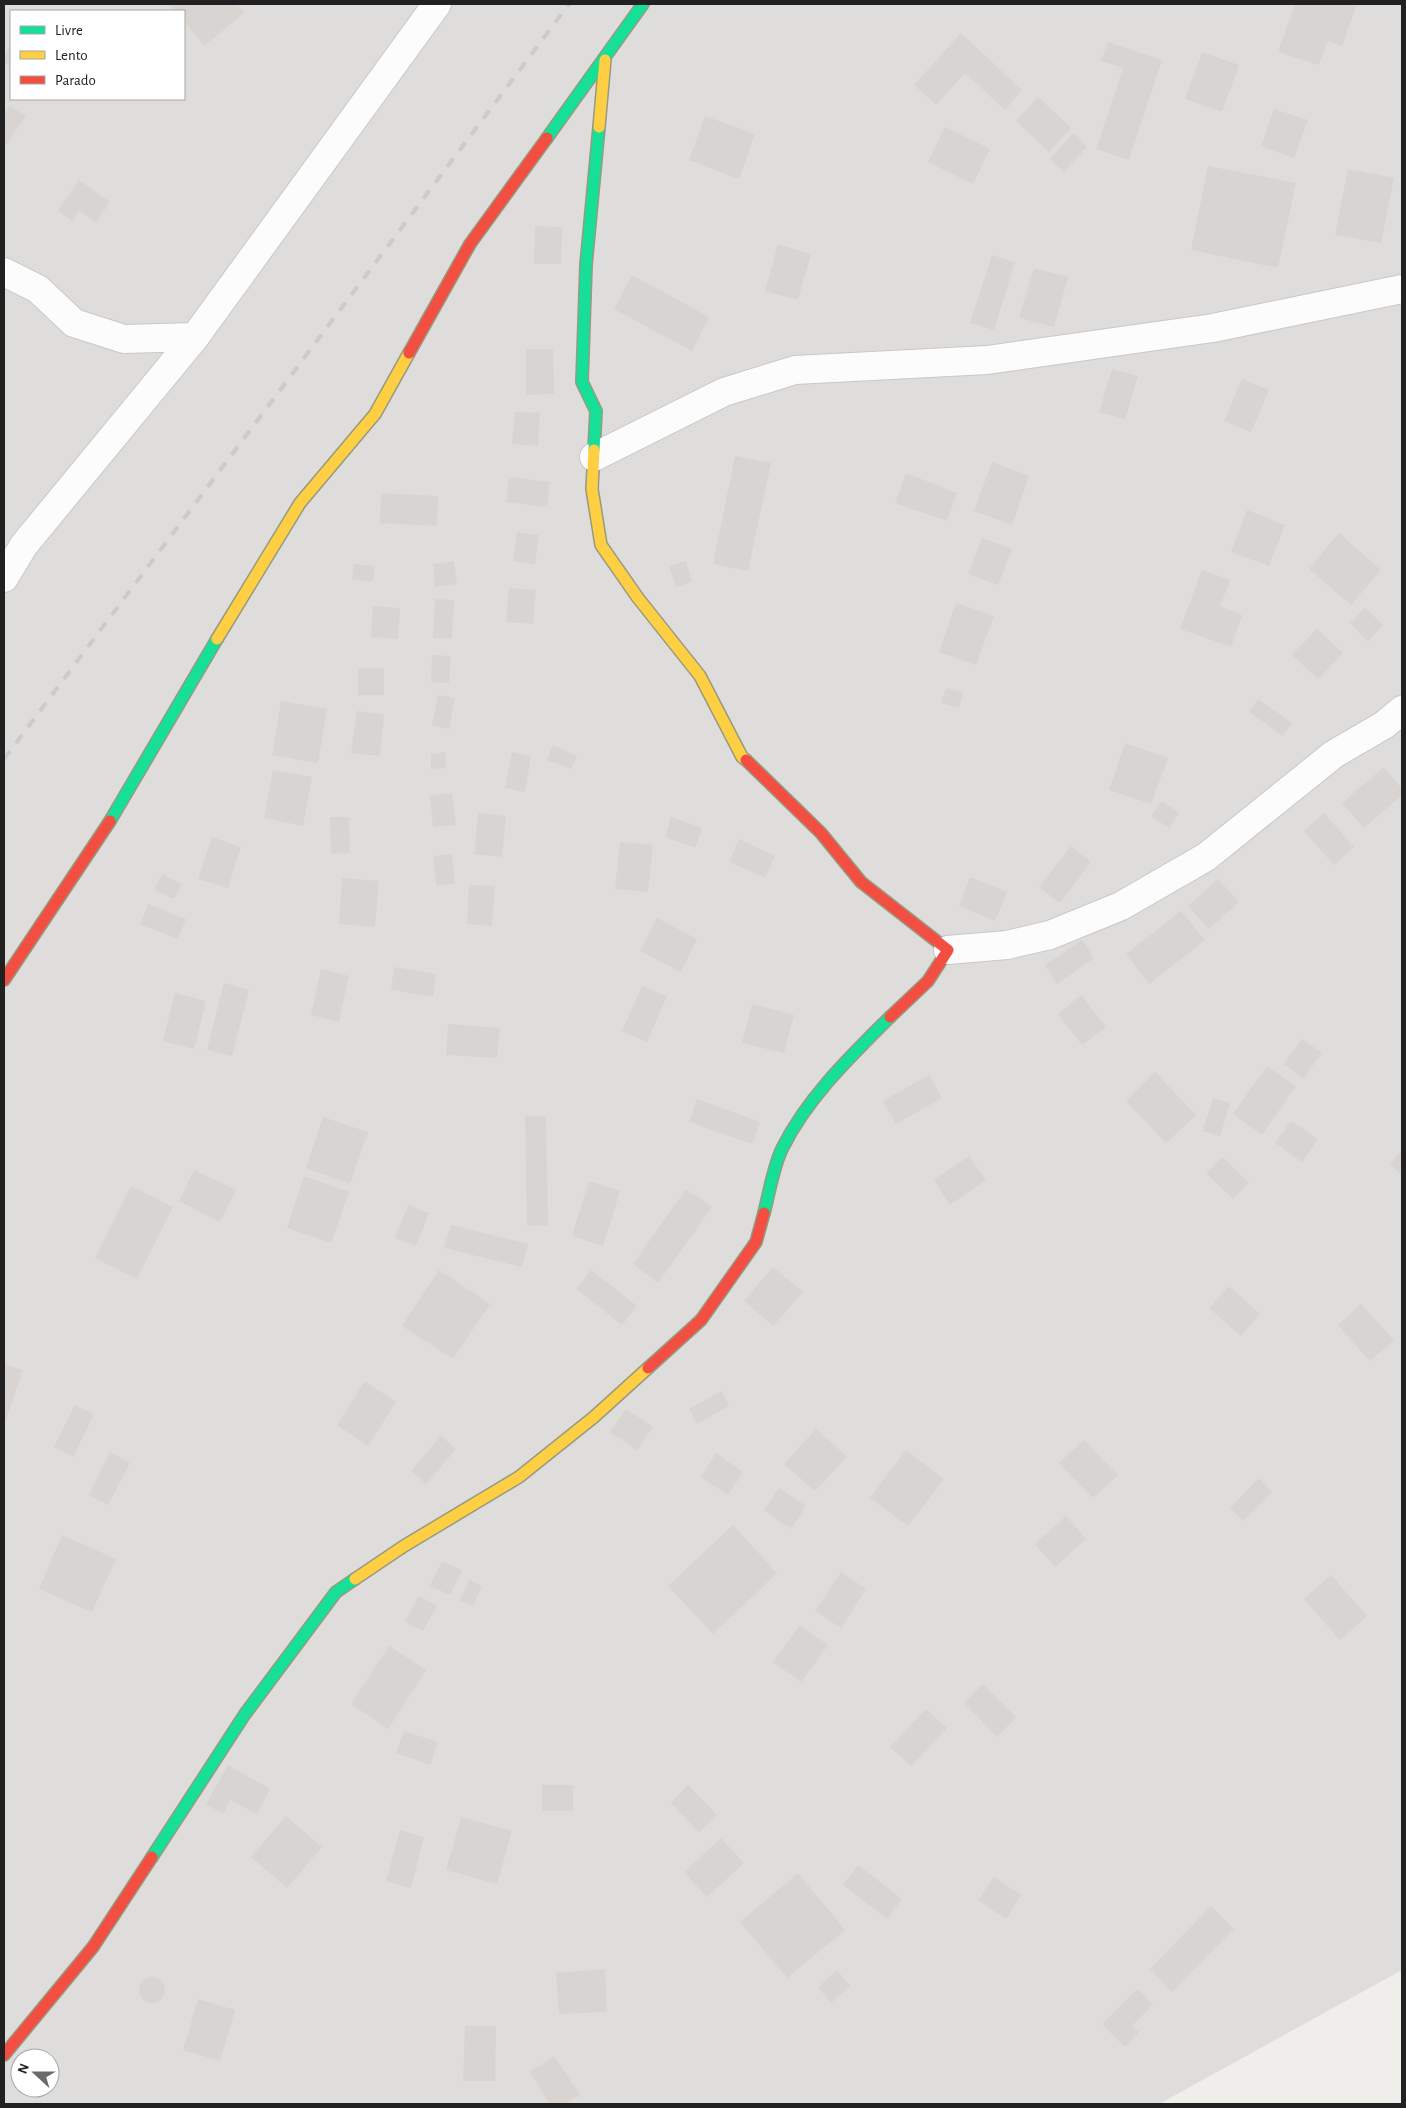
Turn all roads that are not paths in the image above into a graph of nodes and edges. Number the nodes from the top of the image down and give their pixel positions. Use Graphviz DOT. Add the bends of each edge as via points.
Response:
graph roads {
  1 [pos="438,4"];
  2 [pos="643,4"];
  3 [pos="604,60"];
  4 [pos="4,272"];
  5 [pos="1402,289"];
  6 [pos="195,337"];
  7 [pos="594,457"];
  8 [pos="4,578"];
  9 [pos="1402,710"];
  10 [pos="948,950"];
  11 [pos="4,980"];
  12 [pos="4,2055"];
  1 -- 6 [label="street"];
  2 -- 3 [label="street"];
  3 -- 7 [label="street" via="586,264 582,382 596,412"];
  3 -- 11 [label="street" via="470,244 376,414 300,502 112,817"];
  4 -- 6 [label="street" via="38,289 74,322 124,339"];
  5 -- 7 [label="street" via="1213,328 988,360 794,370 724,392"];
  6 -- 8 [label="street" via="24,545"];
  7 -- 10 [label="street" via="592,489 601,546 700,676 742,757 821,833 861,882"];
  9 -- 10 [label="street" via="1384,725 1334,754 1206,857 1121,906 1050,935 1007,945"];
  10 -- 12 [label="street" via="928,982 862,1045 812,1101 782,1148 756,1242 701,1320 594,1416 519,1476 336,1592 245,1714 93,1947"];
}
